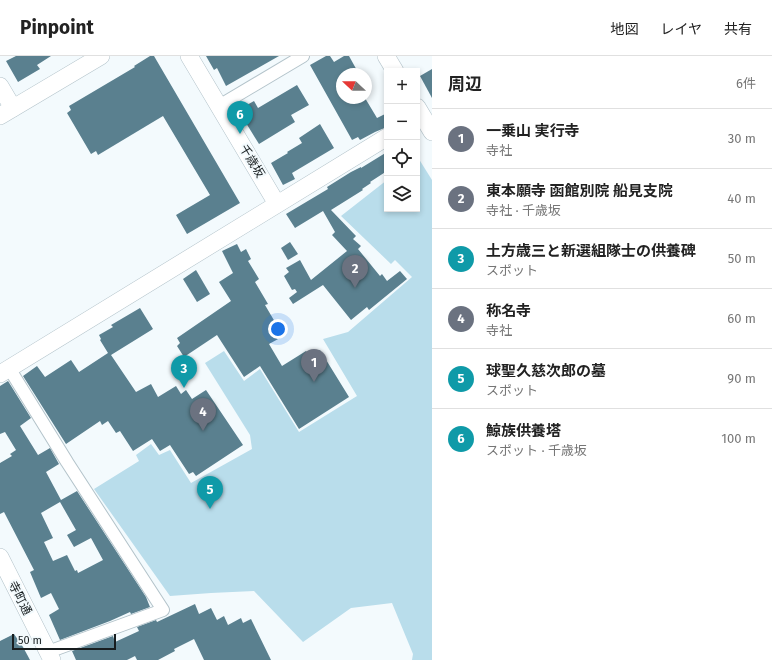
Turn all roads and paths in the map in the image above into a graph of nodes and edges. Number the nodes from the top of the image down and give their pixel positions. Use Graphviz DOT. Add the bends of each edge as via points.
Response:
graph roads {
  1 [pos="101,56"];
  2 [pos="189,56"];
  3 [pos="303,56"];
  4 [pos="386,56"];
  5 [pos="393,68"];
  6 [pos="0,86"];
  7 [pos="219,106"];
  8 [pos="6,112"];
  9 [pos="422,113"];
  10 [pos="432,132"];
  11 [pos="384,139"];
  12 [pos="278,204"];
  13 [pos="4,371"];
  14 [pos="0,557"];
  15 [pos="50,656"];
  1 -- 8 [label="street"];
  2 -- 7 [label="street, 千歳坂"];
  3 -- 7 [label="street"];
  4 -- 5 [label="street"];
  6 -- 8 [label="street"];
  7 -- 12 [label="street, 千歳坂"];
  9 -- 10 [label="street"];
  11 -- 12 [label="street"];
  12 -- 13 [label="street"];
  13 -- 15 [label="street" via="67,462 163,610"];
  14 -- 15 [label="street, 寺町通"];
}
